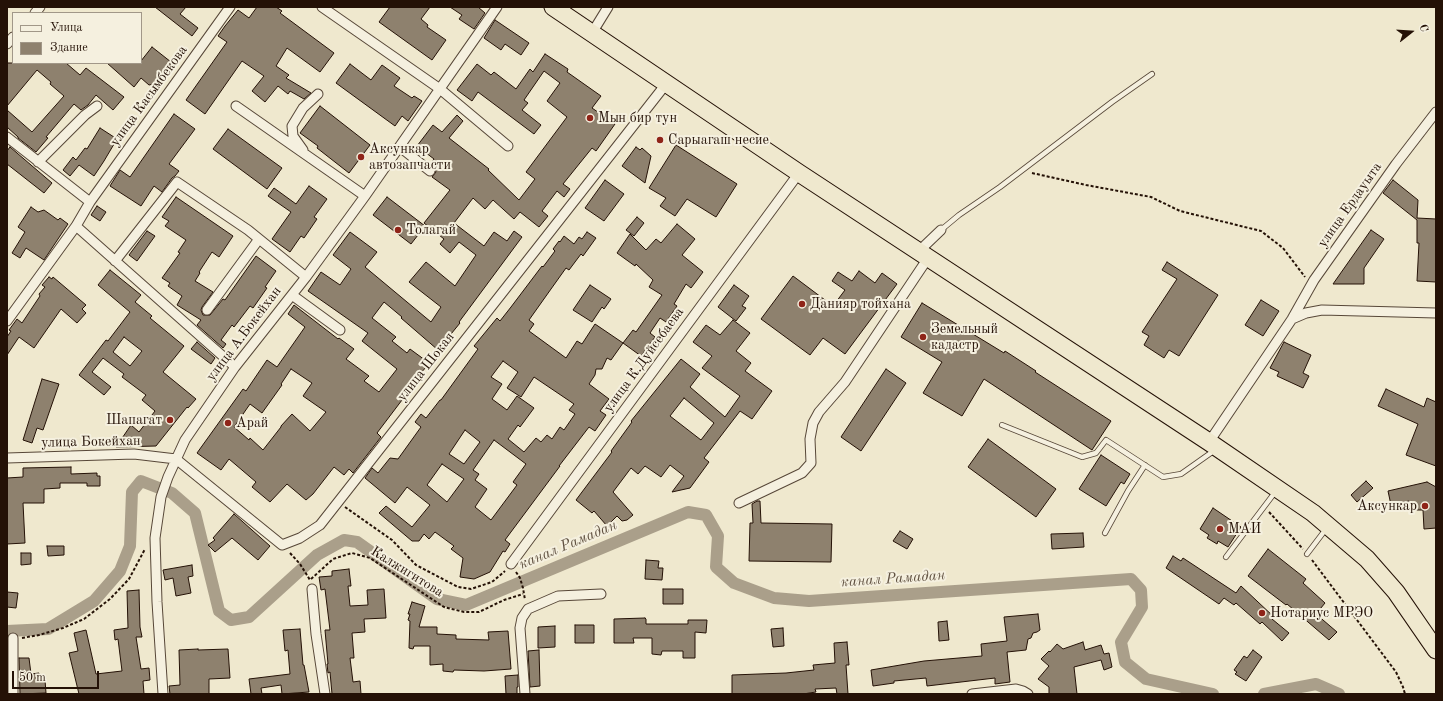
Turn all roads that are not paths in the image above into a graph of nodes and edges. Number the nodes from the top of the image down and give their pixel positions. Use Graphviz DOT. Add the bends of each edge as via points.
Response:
graph roads {
  1 [pos="230,7"];
  2 [pos="322,7"];
  3 [pos="497,7"];
  4 [pos="553,7"];
  5 [pos="608,7"];
  6 [pos="592,33"];
  7 [pos="1152,74"];
  8 [pos="666,84"];
  9 [pos="440,89"];
  10 [pos="318,94"];
  11 [pos="97,106"];
  12 [pos="236,106"];
  13 [pos="1436,112"];
  14 [pos="7,137"];
  15 [pos="508,146"];
  16 [pos="400,147"];
  17 [pos="309,157"];
  18 [pos="38,162"];
  19 [pos="430,170"];
  20 [pos="799,173"];
  21 [pos="365,196"];
  22 [pos="90,202"];
  23 [pos="76,226"];
  24 [pos="941,230"];
  25 [pos="259,238"];
  26 [pos="923,255"];
  27 [pos="115,261"];
  28 [pos="306,277"];
  29 [pos="292,295"];
  30 [pos="207,310"];
  31 [pos="1436,313"];
  32 [pos="1292,319"];
  33 [pos="7,321"];
  34 [pos="340,330"];
  35 [pos="235,367"];
  36 [pos="1002,425"];
  37 [pos="1214,445"];
  38 [pos="7,458"];
  39 [pos="176,459"];
  40 [pos="1145,465"];
  41 [pos="1278,488"];
  42 [pos="739,503"];
  43 [pos="1329,526"];
  44 [pos="1106,533"];
  45 [pos="1307,554"];
  46 [pos="1226,557"];
  47 [pos="511,564"];
  48 [pos="312,589"];
  49 [pos="601,594"];
  50 [pos="13,638"];
  51 [pos="1436,650"];
  52 [pos="13,694"];
  53 [pos="163,694"];
  54 [pos="325,694"];
  55 [pos="525,694"];
  56 [pos="972,694"];
  57 [pos="1028,694"];
  1 -- 22 [label="street, улица Касымбекова"];
  2 -- 9 [label="street"];
  3 -- 9 [label="street, улица А.Бокейхан"];
  4 -- 6 [label="highway"];
  5 -- 6 [label="street"];
  6 -- 8 [label="highway"];
  7 -- 24 [label="lane"];
  8 -- 20 [label="highway"];
  8 -- 39 [label="street, улица Шокая" via="320,525 300,538 282,545"];
  9 -- 15 [label="street"];
  9 -- 16 [label="street, улица А.Бокейхан"];
  10 -- 17 [label="street" via="303,108 292,126 293,136"];
  11 -- 18 [label="street"];
  12 -- 17 [label="street"];
  13 -- 32 [label="street, улица Ердауыта" via="1314,280"];
  14 -- 18 [label="street"];
  16 -- 19 [label="street"];
  16 -- 21 [label="street, улица А.Бокейхан"];
  17 -- 21 [label="street"];
  18 -- 22 [label="street"];
  20 -- 26 [label="highway"];
  20 -- 47 [label="street, улица К.Дуйсебаева"];
  21 -- 28 [label="street, улица А.Бокейхан"];
  22 -- 23 [label="street, улица Касымбекова"];
  23 -- 27 [label="street"];
  23 -- 33 [label="street, улица Касымбекова"];
  24 -- 26 [label="street"];
  25 -- 27 [label="street" via="177,182"];
  25 -- 28 [label="street"];
  25 -- 30 [label="street"];
  26 -- 37 [label="highway"];
  26 -- 42 [label="street" via="845,382 819,412 813,423 810,439 811,463 802,473"];
  27 -- 35 [label="street"];
  28 -- 29 [label="street, улица А.Бокейхан"];
  29 -- 34 [label="street"];
  29 -- 35 [label="street, улица А.Бокейхан"];
  31 -- 32 [label="street" via="1322,310"];
  32 -- 37 [label="street, улица Ердауыта"];
  35 -- 39 [label="street, улица А.Бокейхан" via="185,440"];
  36 -- 40 [label="lane" via="1082,457 1096,453 1106,440"];
  37 -- 40 [label="lane" via="1181,474 1163,477"];
  37 -- 41 [label="highway"];
  38 -- 39 [label="street, улица Бокейхан" via="134,454"];
  39 -- 53 [label="street, улица А.Бокейхан" via="161,497 155,538"];
  40 -- 44 [label="lane"];
  41 -- 43 [label="highway"];
  41 -- 46 [label="lane"];
  43 -- 45 [label="lane"];
  43 -- 51 [label="highway" via="1367,560 1396,592"];
  48 -- 54 [label="street"];
  49 -- 55 [label="street" via="558,596 528,609 522,618 520,628"];
  50 -- 52 [label="street"];
  56 -- 57 [label="street" via="1016,689"];
}
